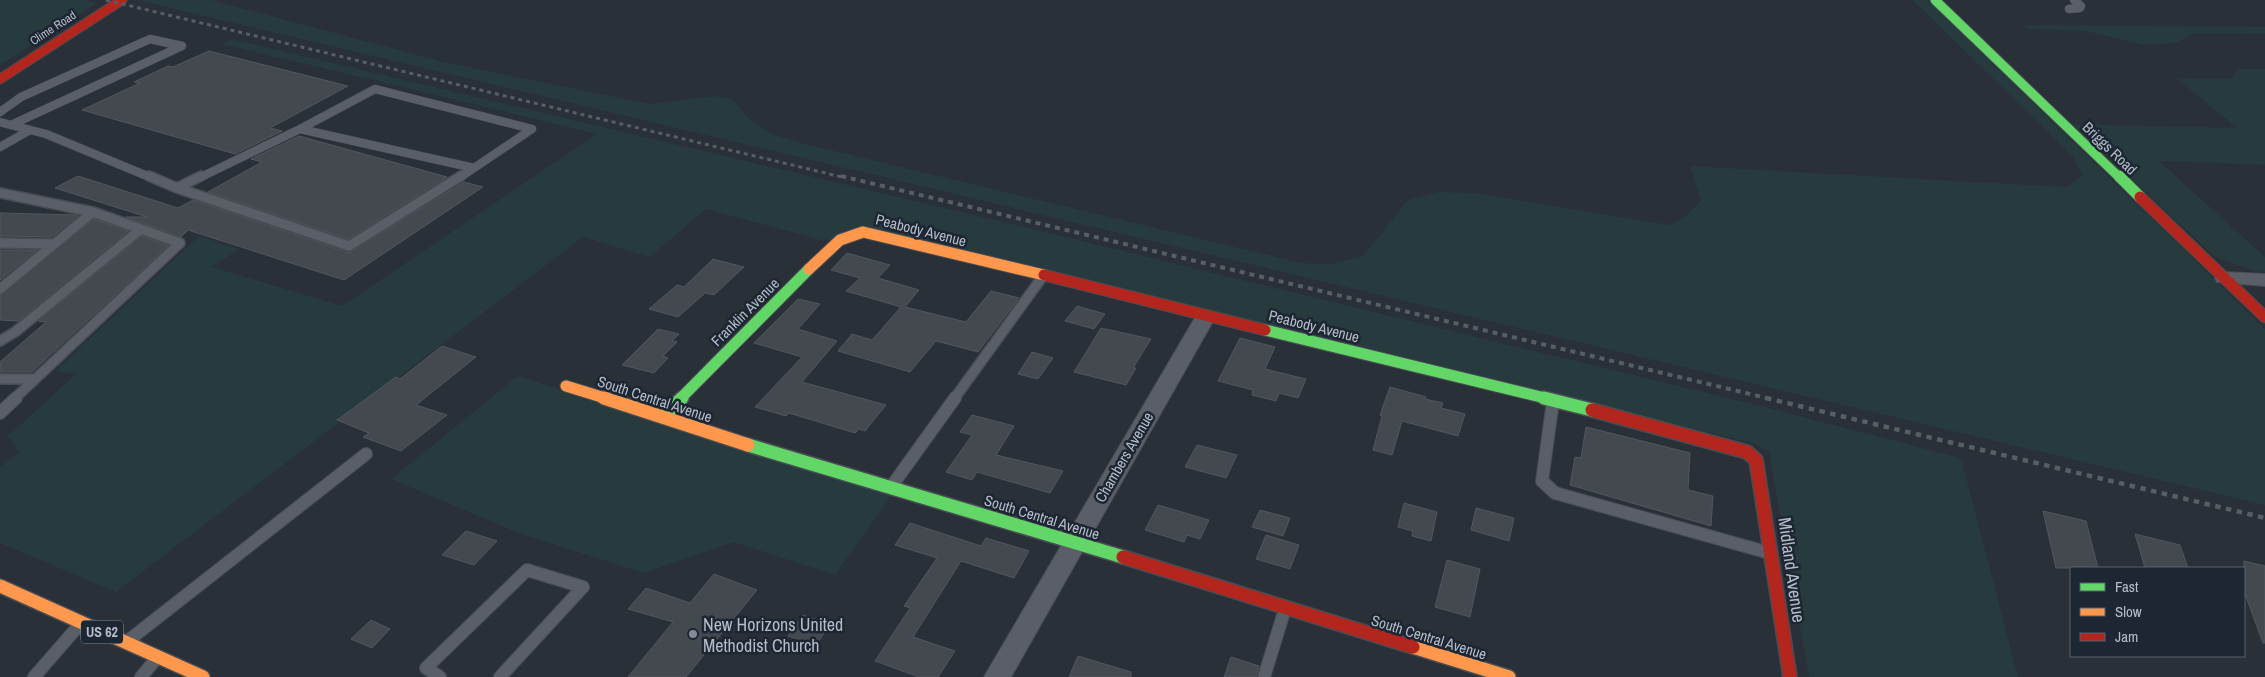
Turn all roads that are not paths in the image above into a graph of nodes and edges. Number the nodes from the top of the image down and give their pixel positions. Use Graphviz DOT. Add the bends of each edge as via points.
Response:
graph roads {
  1 [pos="122,0"];
  2 [pos="1935,0"];
  3 [pos="2074,0"];
  4 [pos="2068,9"];
  5 [pos="0,79"];
  6 [pos="0,112"];
  7 [pos="0,122"];
  8 [pos="10,125"];
  9 [pos="300,129"];
  10 [pos="30,130"];
  11 [pos="0,147"];
  12 [pos="474,168"];
  13 [pos="177,188"];
  14 [pos="0,193"];
  15 [pos="94,212"];
  16 [pos="141,229"];
  17 [pos="852,233"];
  18 [pos="0,243"];
  19 [pos="54,244"];
  20 [pos="1043,276"];
  21 [pos="2224,278"];
  22 [pos="2265,280"];
  23 [pos="1,287"];
  24 [pos="1206,316"];
  25 [pos="2265,318"];
  26 [pos="0,331"];
  27 [pos="15,332"];
  28 [pos="0,341"];
  29 [pos="0,378"];
  30 [pos="34,379"];
  31 [pos="566,386"];
  32 [pos="1553,401"];
  33 [pos="0,413"];
  34 [pos="663,417"];
  35 [pos="366,454"];
  36 [pos="1759,469"];
  37 [pos="891,487"];
  38 [pos="1075,542"];
  39 [pos="1772,553"];
  40 [pos="0,586"];
  41 [pos="1286,608"];
  42 [pos="81,623"];
  43 [pos="126,643"];
  44 [pos="158,657"];
  45 [pos="34,677"];
  46 [pos="141,677"];
  47 [pos="203,677"];
  48 [pos="440,677"];
  49 [pos="500,677"];
  50 [pos="997,677"];
  51 [pos="1264,677"];
  52 [pos="1509,677"];
  53 [pos="1790,677"];
  1 -- 5 [label="street, Clime Road"];
  2 -- 21 [label="street, Briggs Road"];
  3 -- 4 [label="lane" via="2080,8"];
  6 -- 8 [label="lane" via="21,97 150,39 182,46"];
  7 -- 8 [label="lane"];
  8 -- 10 [label="lane"];
  9 -- 12 [label="lane"];
  9 -- 12 [label="lane" via="376,89 532,129"];
  9 -- 13 [label="lane"];
  10 -- 11 [label="lane"];
  10 -- 13 [label="lane"];
  12 -- 13 [label="lane" via="349,246"];
  14 -- 15 [label="lane"];
  15 -- 16 [label="lane"];
  15 -- 19 [label="lane"];
  16 -- 27 [label="lane"];
  16 -- 30 [label="lane" via="180,243"];
  17 -- 20 [label="street, Peabody Avenue" via="868,232"];
  17 -- 34 [label="street, Franklin Avenue" via="835,242"];
  18 -- 19 [label="lane"];
  19 -- 23 [label="lane"];
  20 -- 24 [label="street, Peabody Avenue"];
  20 -- 37 [label="lane"];
  21 -- 22 [label="street"];
  21 -- 25 [label="street, Briggs Road"];
  24 -- 32 [label="street, Peabody Avenue"];
  24 -- 38 [label="street, Chambers Avenue"];
  26 -- 27 [label="lane"];
  27 -- 28 [label="lane"];
  29 -- 30 [label="lane"];
  30 -- 33 [label="lane"];
  31 -- 34 [label="street, South Central Avenue"];
  32 -- 36 [label="street, Peabody Avenue" via="1735,447 1756,460"];
  32 -- 39 [label="lane" via="1542,480 1556,493"];
  34 -- 37 [label="street, South Central Avenue"];
  35 -- 43 [label="lane"];
  36 -- 39 [label="street, Midland Avenue"];
  37 -- 38 [label="street, South Central Avenue"];
  38 -- 41 [label="street, South Central Avenue"];
  38 -- 50 [label="street, Chambers Avenue"];
  39 -- 53 [label="street, Midland Avenue"];
  40 -- 42 [label="street, US 62"];
  41 -- 51 [label="lane"];
  41 -- 52 [label="street, South Central Avenue"];
  42 -- 43 [label="street, US 62"];
  42 -- 45 [label="lane"];
  43 -- 44 [label="street, US 62"];
  44 -- 46 [label="lane"];
  44 -- 47 [label="street, US 62"];
  48 -- 49 [label="lane" via="426,668 527,570 583,587"];
}
